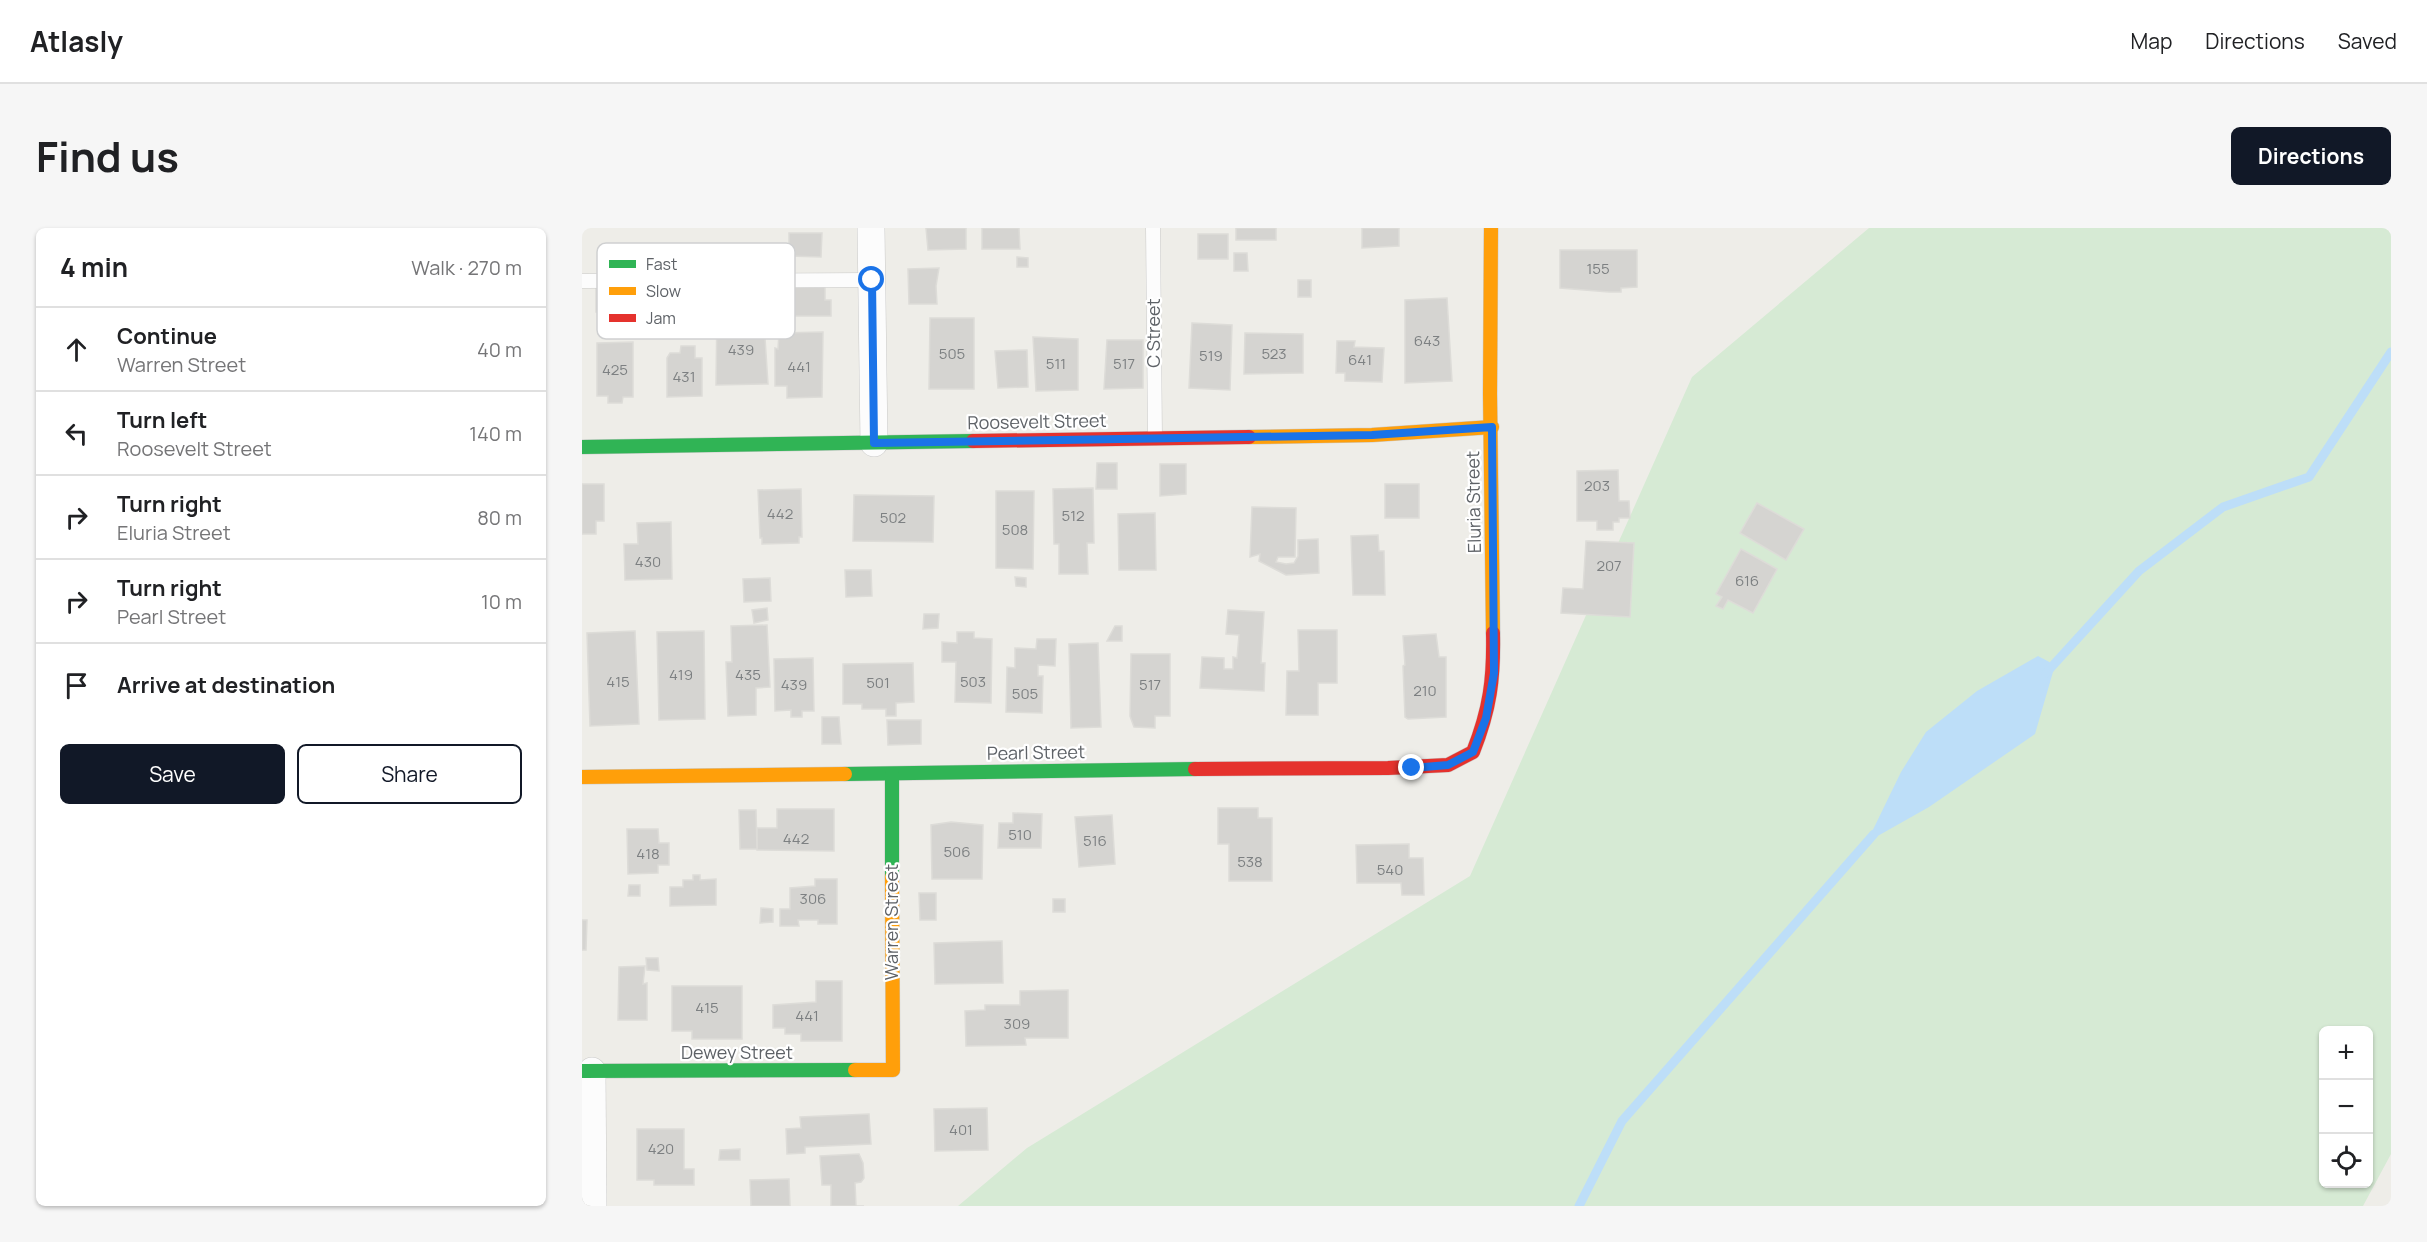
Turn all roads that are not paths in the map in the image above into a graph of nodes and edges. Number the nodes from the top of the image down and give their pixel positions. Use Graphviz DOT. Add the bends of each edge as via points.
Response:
graph roads {
  1 [pos="871,228"];
  2 [pos="1153,228"];
  3 [pos="1491,228"];
  4 [pos="795,280"];
  5 [pos="872,280"];
  6 [pos="582,281"];
  7 [pos="597,281"];
  8 [pos="1492,427"];
  9 [pos="1155,438"];
  10 [pos="874,443"];
  11 [pos="582,447"];
  12 [pos="1479,738"];
  13 [pos="892,774"];
  14 [pos="582,777"];
  15 [pos="893,1070"];
  16 [pos="587,1071"];
  17 [pos="593,1206"];
  1 -- 5 [label="street"];
  2 -- 9 [label="lane, C Street"];
  3 -- 8 [label="street, Eluria Street"];
  4 -- 5 [label="lane"];
  5 -- 10 [label="street"];
  6 -- 7 [label="lane"];
  8 -- 9 [label="street, Roosevelt Street" via="1372,435"];
  8 -- 12 [label="street, Eluria Street" via="1494,673"];
  9 -- 10 [label="street, Roosevelt Street"];
  10 -- 11 [label="street, Roosevelt Street"];
  12 -- 13 [label="street, Pearl Street" via="1473,752 1461,759 1448,765 1422,767"];
  13 -- 14 [label="street, Pearl Street"];
  13 -- 15 [label="street, Warren Street"];
  15 -- 16 [label="street, Dewey Street"];
  16 -- 17 [label="street"];
}
